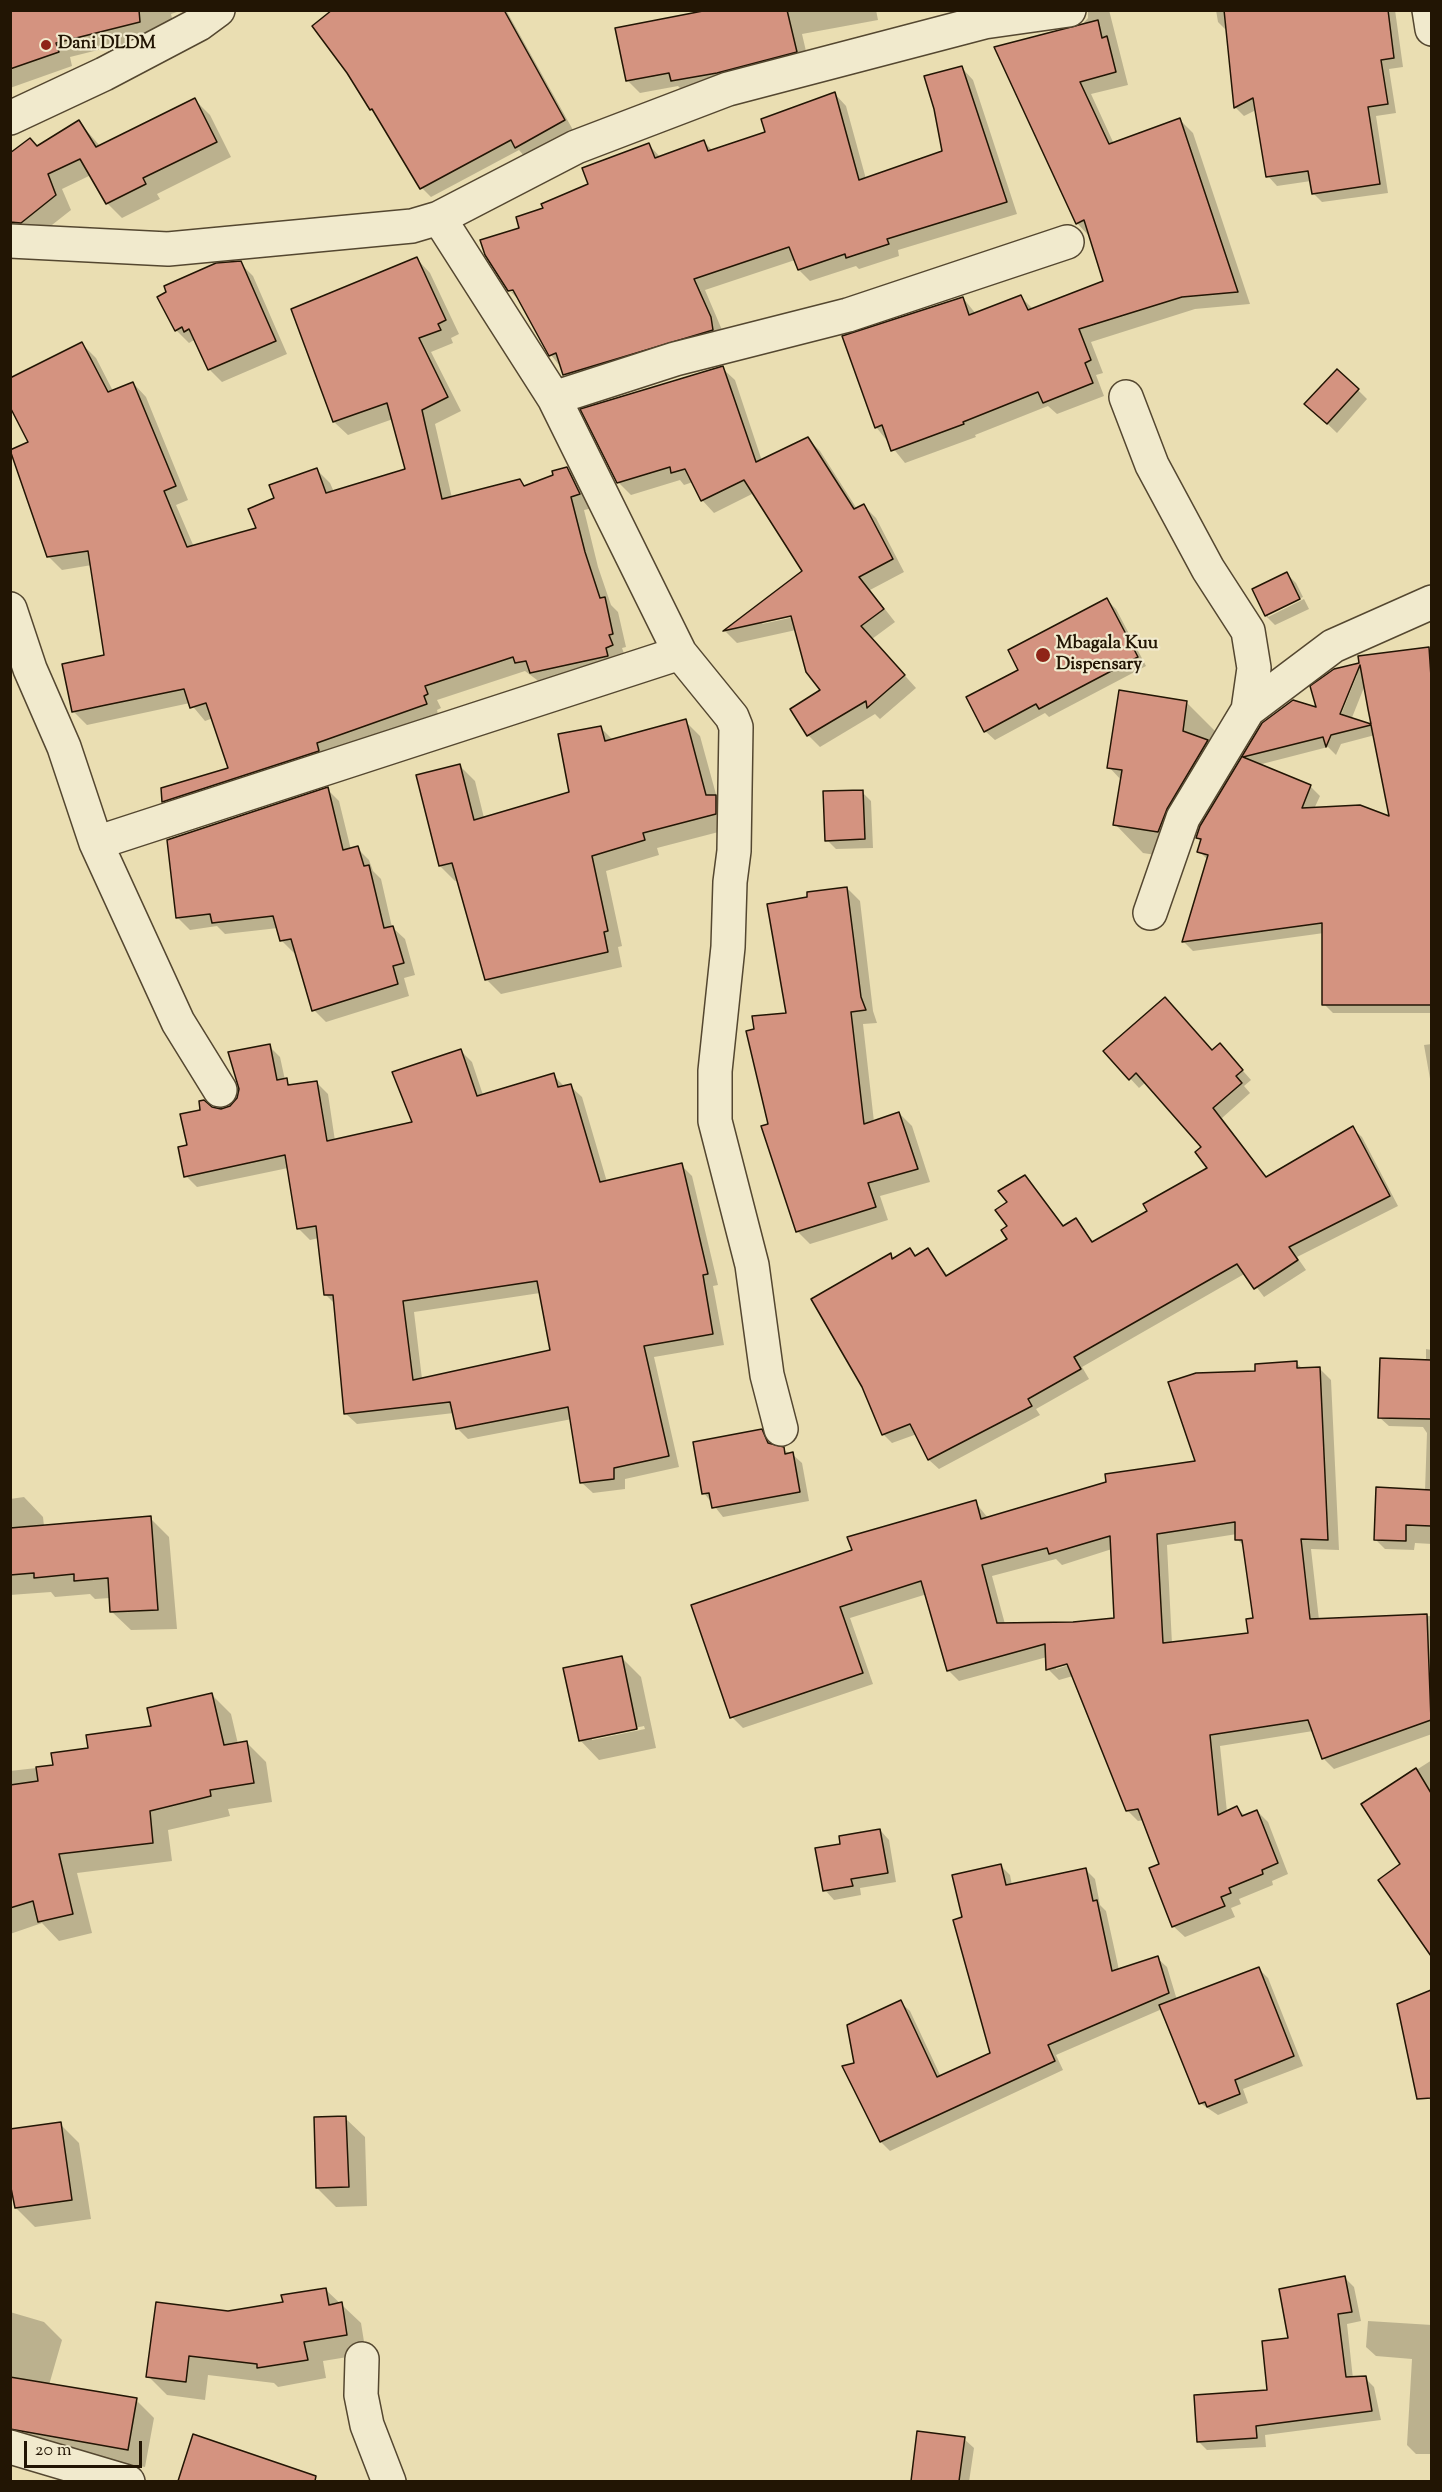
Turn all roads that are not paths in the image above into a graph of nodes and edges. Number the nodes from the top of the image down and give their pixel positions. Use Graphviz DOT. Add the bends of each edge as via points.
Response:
graph roads {
  1 [pos="218,10"];
  2 [pos="1069,10"];
  3 [pos="1430,10"];
  4 [pos="1431,29"];
  5 [pos="10,118"];
  6 [pos="439,219"];
  7 [pos="10,242"];
  8 [pos="1067,242"];
  9 [pos="1126,397"];
  10 [pos="554,398"];
  11 [pos="1431,602"];
  12 [pos="10,609"];
  13 [pos="681,653"];
  14 [pos="1248,711"];
  15 [pos="96,843"];
  16 [pos="1150,913"];
  17 [pos="220,1090"];
  18 [pos="781,1430"];
  19 [pos="362,2359"];
  20 [pos="10,2447"];
  21 [pos="128,2481"];
  22 [pos="389,2481"];
  1 -- 5 [label="street" via="104,74"];
  2 -- 6 [label="street" via="984,22 729,89 576,147"];
  3 -- 4 [label="street"];
  6 -- 7 [label="street" via="366,232 168,249"];
  6 -- 10 [label="street"];
  8 -- 10 [label="street" via="848,315 675,359"];
  9 -- 14 [label="street" via="1152,465 1208,569 1248,631 1254,668"];
  10 -- 13 [label="street"];
  11 -- 14 [label="street" via="1333,646"];
  12 -- 15 [label="street" via="30,669 64,747"];
  13 -- 15 [label="street"];
  13 -- 18 [label="street" via="736,727 729,947 715,1071 715,1121 752,1265 767,1376"];
  14 -- 16 [label="street" via="1183,818"];
  15 -- 17 [label="street" via="178,1022"];
  19 -- 22 [label="street" via="361,2395 367,2425"];
  20 -- 21 [label="street"];
}
